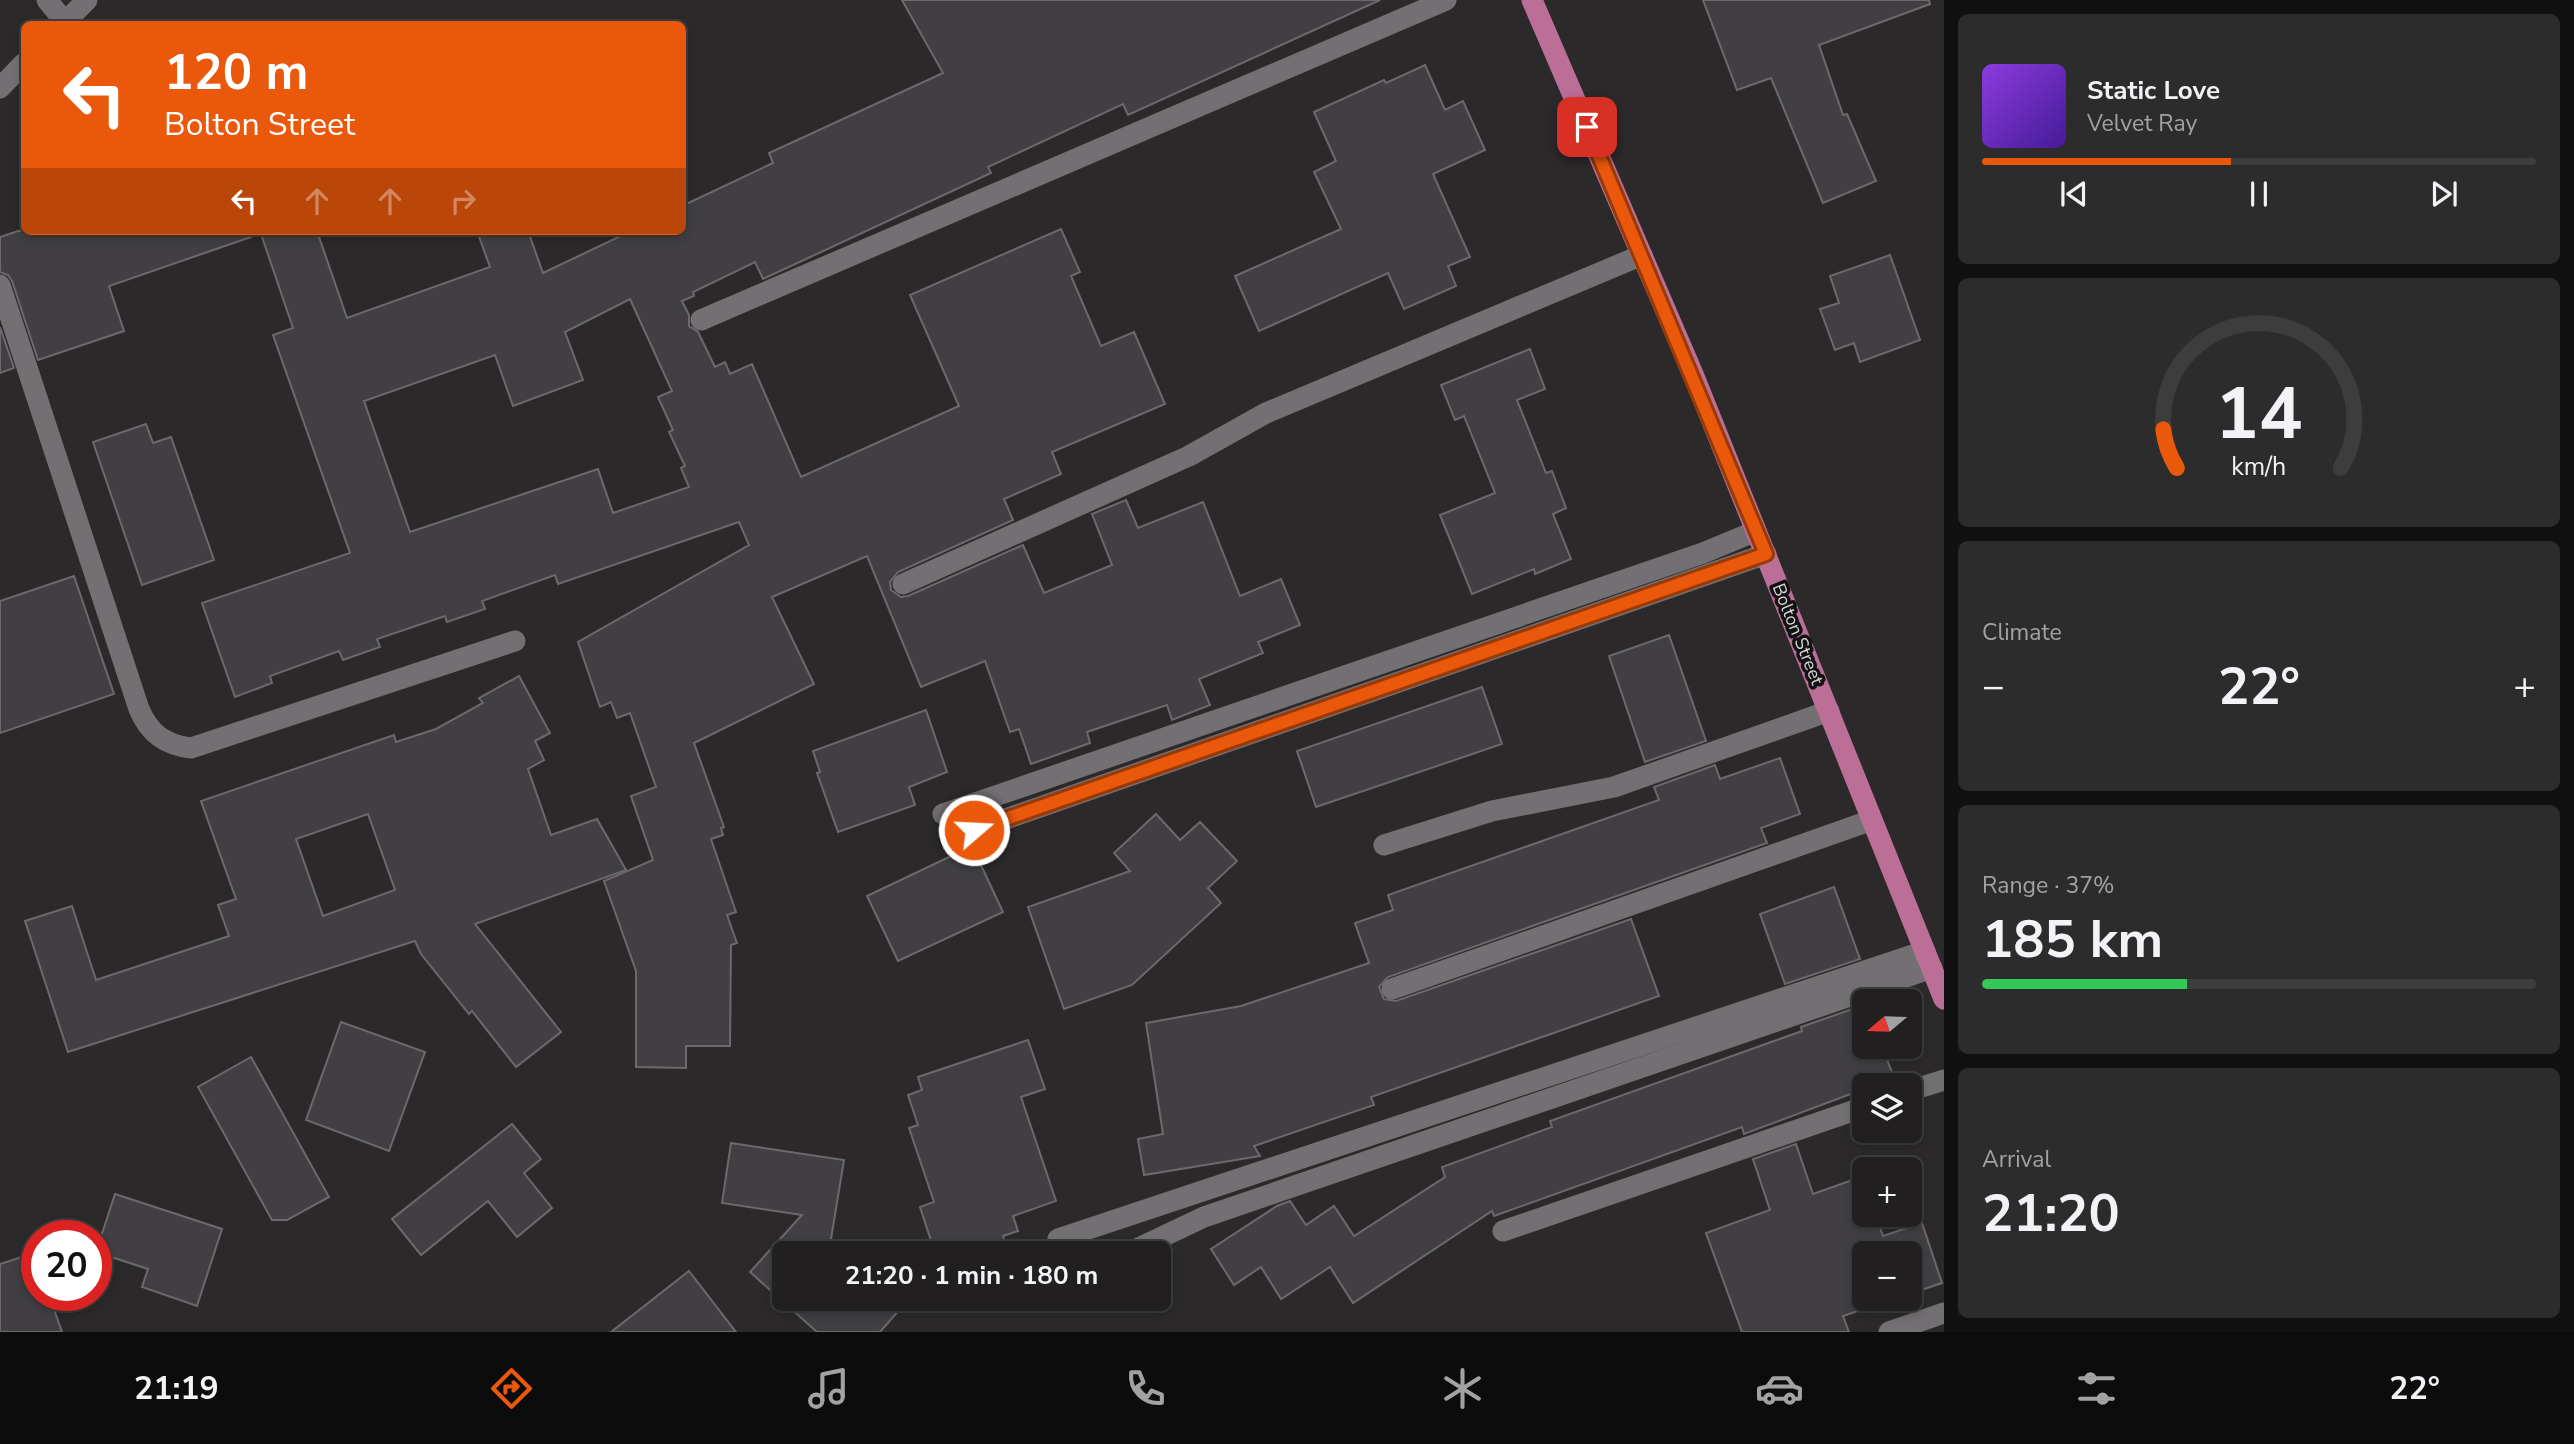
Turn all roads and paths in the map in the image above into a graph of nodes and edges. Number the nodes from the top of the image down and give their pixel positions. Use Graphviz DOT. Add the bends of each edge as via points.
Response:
graph roads {
  1 [pos="47,0"];
  2 [pos="87,0"];
  3 [pos="1446,0"];
  4 [pos="1532,0"];
  5 [pos="63,21"];
  6 [pos="66,21"];
  7 [pos="21,66"];
  8 [pos="0,88"];
  9 [pos="1642,255"];
  10 [pos="0,285"];
  11 [pos="701,320"];
  12 [pos="1756,531"];
  13 [pos="1766,554"];
  14 [pos="903,584"];
  15 [pos="515,641"];
  16 [pos="1829,711"];
  17 [pos="943,814"];
  18 [pos="1872,820"];
  19 [pos="974,830"];
  20 [pos="1384,845"];
  21 [pos="1928,959"];
  22 [pos="1392,989"];
  23 [pos="1944,999"];
  24 [pos="1944,1080"];
  25 [pos="1922,1087"];
  26 [pos="1852,1111"];
  27 [pos="1503,1231"];
  28 [pos="1058,1239"];
  29 [pos="1153,1241"];
  30 [pos="1944,1313"];
  31 [pos="1889,1332"];
  1 -- 5 [label="street"];
  2 -- 6 [label="street"];
  3 -- 11 [label="street"];
  4 -- 9 [label="main road, Bolton Street"];
  7 -- 8 [label="street"];
  9 -- 12 [label="main road, Bolton Street"];
  9 -- 14 [label="street" via="1266,412 1189,456"];
  10 -- 15 [label="street" via="139,709 162,740 191,748"];
  12 -- 13 [label="main road, Bolton Street"];
  12 -- 17 [label="street"];
  13 -- 16 [label="main road, Bolton Street"];
  13 -- 19 [label="street"];
  16 -- 18 [label="main road, Bolton Street"];
  16 -- 20 [label="street" via="1614,787 1492,811"];
  18 -- 21 [label="main road, Bolton Street"];
  18 -- 22 [label="street"];
  21 -- 23 [label="main road, Bolton Street"];
  21 -- 28 [label="street"];
  21 -- 29 [label="street" via="1204,1217"];
  24 -- 25 [label="street"];
  26 -- 27 [label="street"];
  30 -- 31 [label="street"];
}
